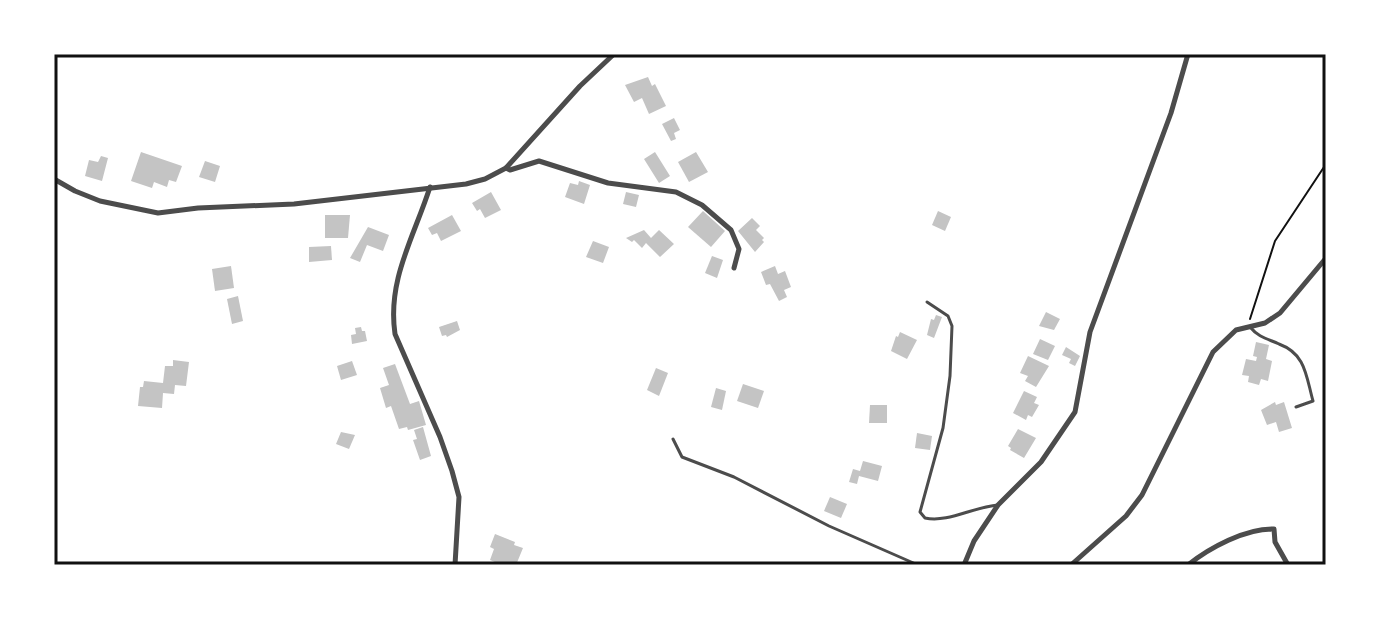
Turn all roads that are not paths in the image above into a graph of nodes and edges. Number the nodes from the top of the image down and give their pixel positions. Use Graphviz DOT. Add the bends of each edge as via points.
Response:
graph roads {
  1 [pos="614,54"];
  2 [pos="1188,54"];
  3 [pos="506,168"];
  4 [pos="54,179"];
  5 [pos="430,187"];
  6 [pos="1326,258"];
  7 [pos="734,268"];
  8 [pos="927,302"];
  9 [pos="1251,328"];
  10 [pos="1296,407"];
  11 [pos="673,439"];
  12 [pos="998,505"];
  13 [pos="455,565"];
  14 [pos="918,565"];
  15 [pos="964,565"];
  16 [pos="1071,565"];
  17 [pos="1188,565"];
  18 [pos="1288,565"];
  1 -- 3 [label="street"];
  2 -- 12 [label="street" via="1090,332 1075,412 1041,462"];
  3 -- 5 [label="street" via="485,179"];
  3 -- 7 [label="street" via="539,161 608,183 676,192 702,205 731,230 739,249"];
  4 -- 5 [label="street" via="100,201 158,213"];
  5 -- 13 [label="street" via="397,275 393,319 459,497"];
  6 -- 9 [label="street" via="1280,313"];
  8 -- 12 [label="lane" via="948,316 952,326 943,428 920,512 937,520"];
  9 -- 10 [label="lane" via="1299,355 1313,401"];
  9 -- 16 [label="street" via="1236,330 1213,352 1142,495"];
  11 -- 14 [label="lane" via="682,457"];
  12 -- 15 [label="street"];
  17 -- 18 [label="street" via="1261,529 1274,529"];
}
